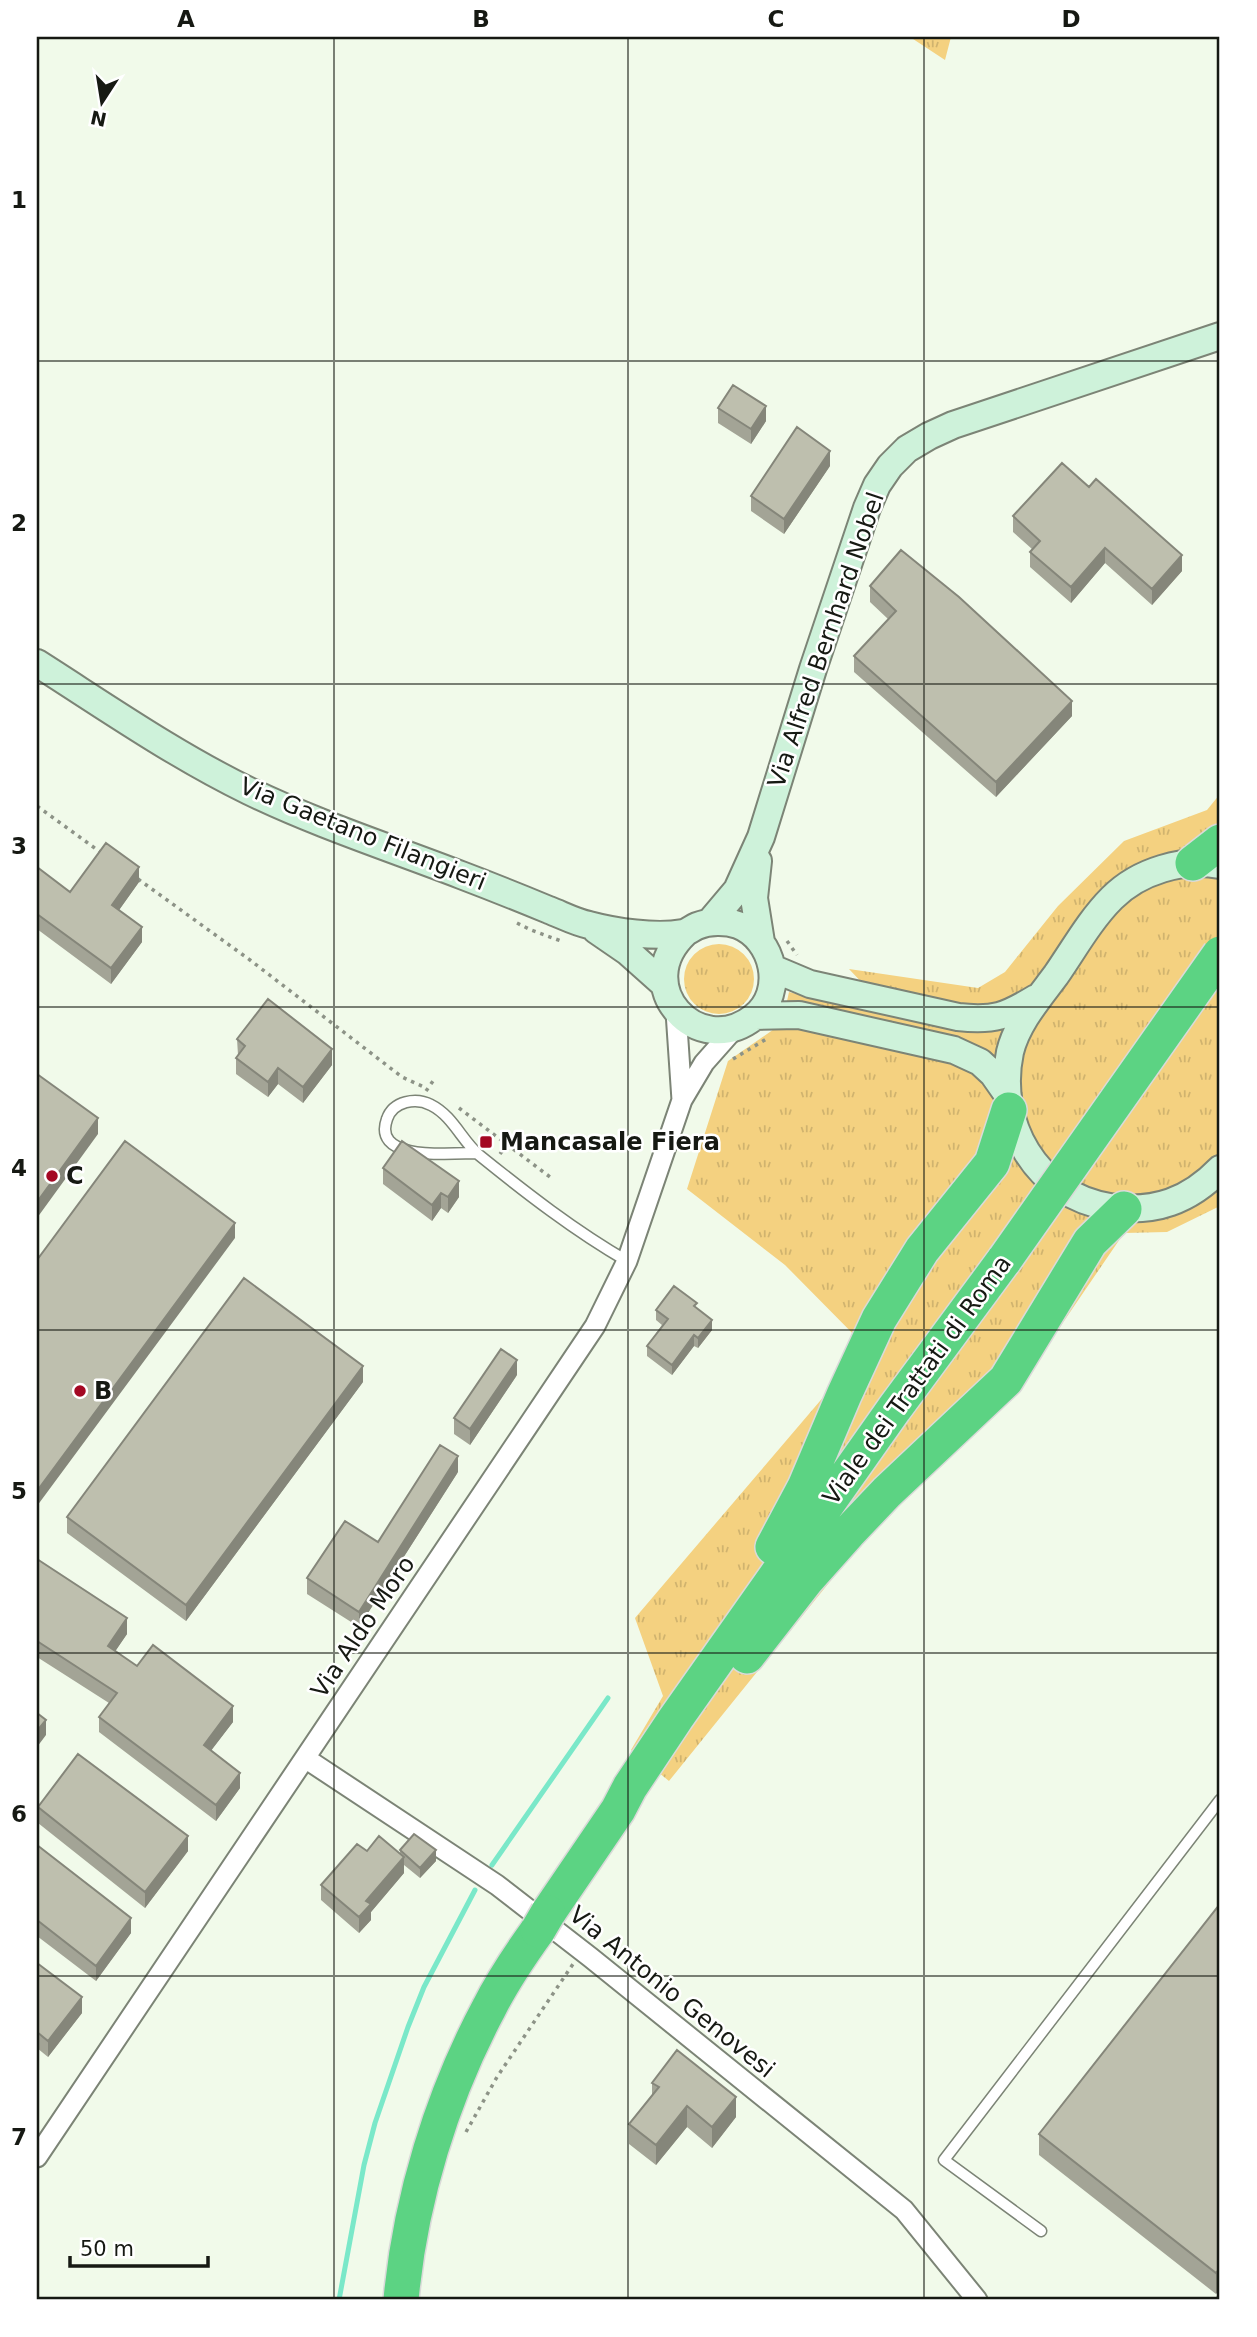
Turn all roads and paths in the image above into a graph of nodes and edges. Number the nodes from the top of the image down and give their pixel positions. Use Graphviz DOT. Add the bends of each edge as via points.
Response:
graph roads {
  1 [pos="1220,336"];
  2 [pos="37,663"];
  3 [pos="37,806"];
  4 [pos="761,837"];
  5 [pos="1220,842"];
  6 [pos="104,855"];
  7 [pos="1207,864"];
  8 [pos="138,879"];
  9 [pos="710,922"];
  10 [pos="588,925"];
  11 [pos="685,933"];
  12 [pos="772,938"];
  13 [pos="1220,954"];
  14 [pos="798,956"];
  15 [pos="772,968"];
  16 [pos="665,985"];
  17 [pos="1220,988"];
  18 [pos="1041,995"];
  19 [pos="676,1012"];
  20 [pos="753,1027"];
  21 [pos="722,1066"];
  22 [pos="435,1092"];
  23 [pos="682,1100"];
  24 [pos="1008,1102"];
  25 [pos="453,1103"];
  26 [pos="513,1137"];
  27 [pos="508,1144"];
  28 [pos="476,1153"];
  29 [pos="492,1165"];
  30 [pos="1220,1169"];
  31 [pos="550,1177"];
  32 [pos="1124,1209"];
  33 [pos="627,1261"];
  34 [pos="1011,1264"];
  35 [pos="681,1721"];
  36 [pos="305,1758"];
  37 [pos="1220,1800"];
  38 [pos="582,1950"];
  39 [pos="462,2142"];
  40 [pos="37,2157"];
  41 [pos="1041,2231"];
  42 [pos="1220,2295"];
  43 [pos="401,2300"];
  44 [pos="977,2300"];
  45 [pos="1216,2300"];
  1 -- 4 [label="street, Via Alfred Bernhard Nobel" via="953,425 907,449 890,466 866,508"];
  2 -- 10 [label="street, Via Gaetano Filangieri" via="164,743 258,795"];
  3 -- 6 [label="path"];
  4 -- 9 [label="street, Via Alfred Bernhard Nobel" via="737,890"];
  4 -- 12 [label="street, Via Alfred Bernhard Nobel" via="754,898"];
  5 -- 7 [label="highway"];
  7 -- 18 [label="street" via="1151,872 1113,897"];
  8 -- 22 [label="path" via="402,1077"];
  9 -- 11 [label="street"];
  9 -- 12 [label="street" via="738,925"];
  10 -- 11 [label="street, Via Gaetano Filangieri" via="650,934"];
  10 -- 16 [label="street, Via Gaetano Filangieri"];
  11 -- 16 [label="street" via="670,951"];
  12 -- 14 [label="path"];
  12 -- 15 [label="street"];
  13 -- 34 [label="highway, Viale dei Trattati di Roma, bridge"];
  15 -- 18 [label="street" via="810,984 976,1019 1008,1015"];
  15 -- 20 [label="street" via="770,994"];
  16 -- 19 [label="street"];
  17 -- 34 [label="highway, Viale dei Trattati di Roma"];
  18 -- 24 [label="street" via="1010,1052"];
  19 -- 20 [label="street" via="695,1025 715,1030"];
  19 -- 23 [label="street, Via Aldo Moro"];
  20 -- 21 [label="path"];
  20 -- 23 [label="street, Via Aldo Moro" via="704,1063"];
  20 -- 24 [label="street" via="799,1015 954,1050 993,1073"];
  23 -- 33 [label="street, Via Aldo Moro"];
  24 -- 32 [label="street" via="1015,1132 1047,1176 1084,1200"];
  24 -- 35 [label="highway" via="992,1163 922,1250 879,1319 806,1487 695,1674"];
  25 -- 27 [label="path"];
  26 -- 27 [label="path"];
  27 -- 29 [label="path"];
  27 -- 31 [label="path"];
  28 -- 28 [label="lane" via="433,1106 412,1100 393,1109 385,1124 387,1135 405,1151"];
  28 -- 29 [label="lane"];
  29 -- 33 [label="lane" via="590,1240"];
  30 -- 32 [label="street" via="1178,1200"];
  32 -- 35 [label="highway" via="1090,1242 1006,1380 887,1492 807,1579 730,1679"];
  33 -- 36 [label="street, Via Aldo Moro" via="595,1326"];
  34 -- 35 [label="highway, Viale dei Trattati di Roma" via="894,1409"];
  35 -- 43 [label="highway, Viale dei Trattati di Roma" via="630,1787 488,2008 452,2089 422,2184"];
  36 -- 38 [label="street, Via Antonio Genovesi" via="474,1868"];
  36 -- 40 [label="street, Via Aldo Moro"];
  37 -- 41 [label="lane" via="944,2160"];
  38 -- 39 [label="path" via="497,2077"];
  38 -- 44 [label="street, Via Antonio Genovesi" via="904,2210"];
  42 -- 45 [label="path"];
}
